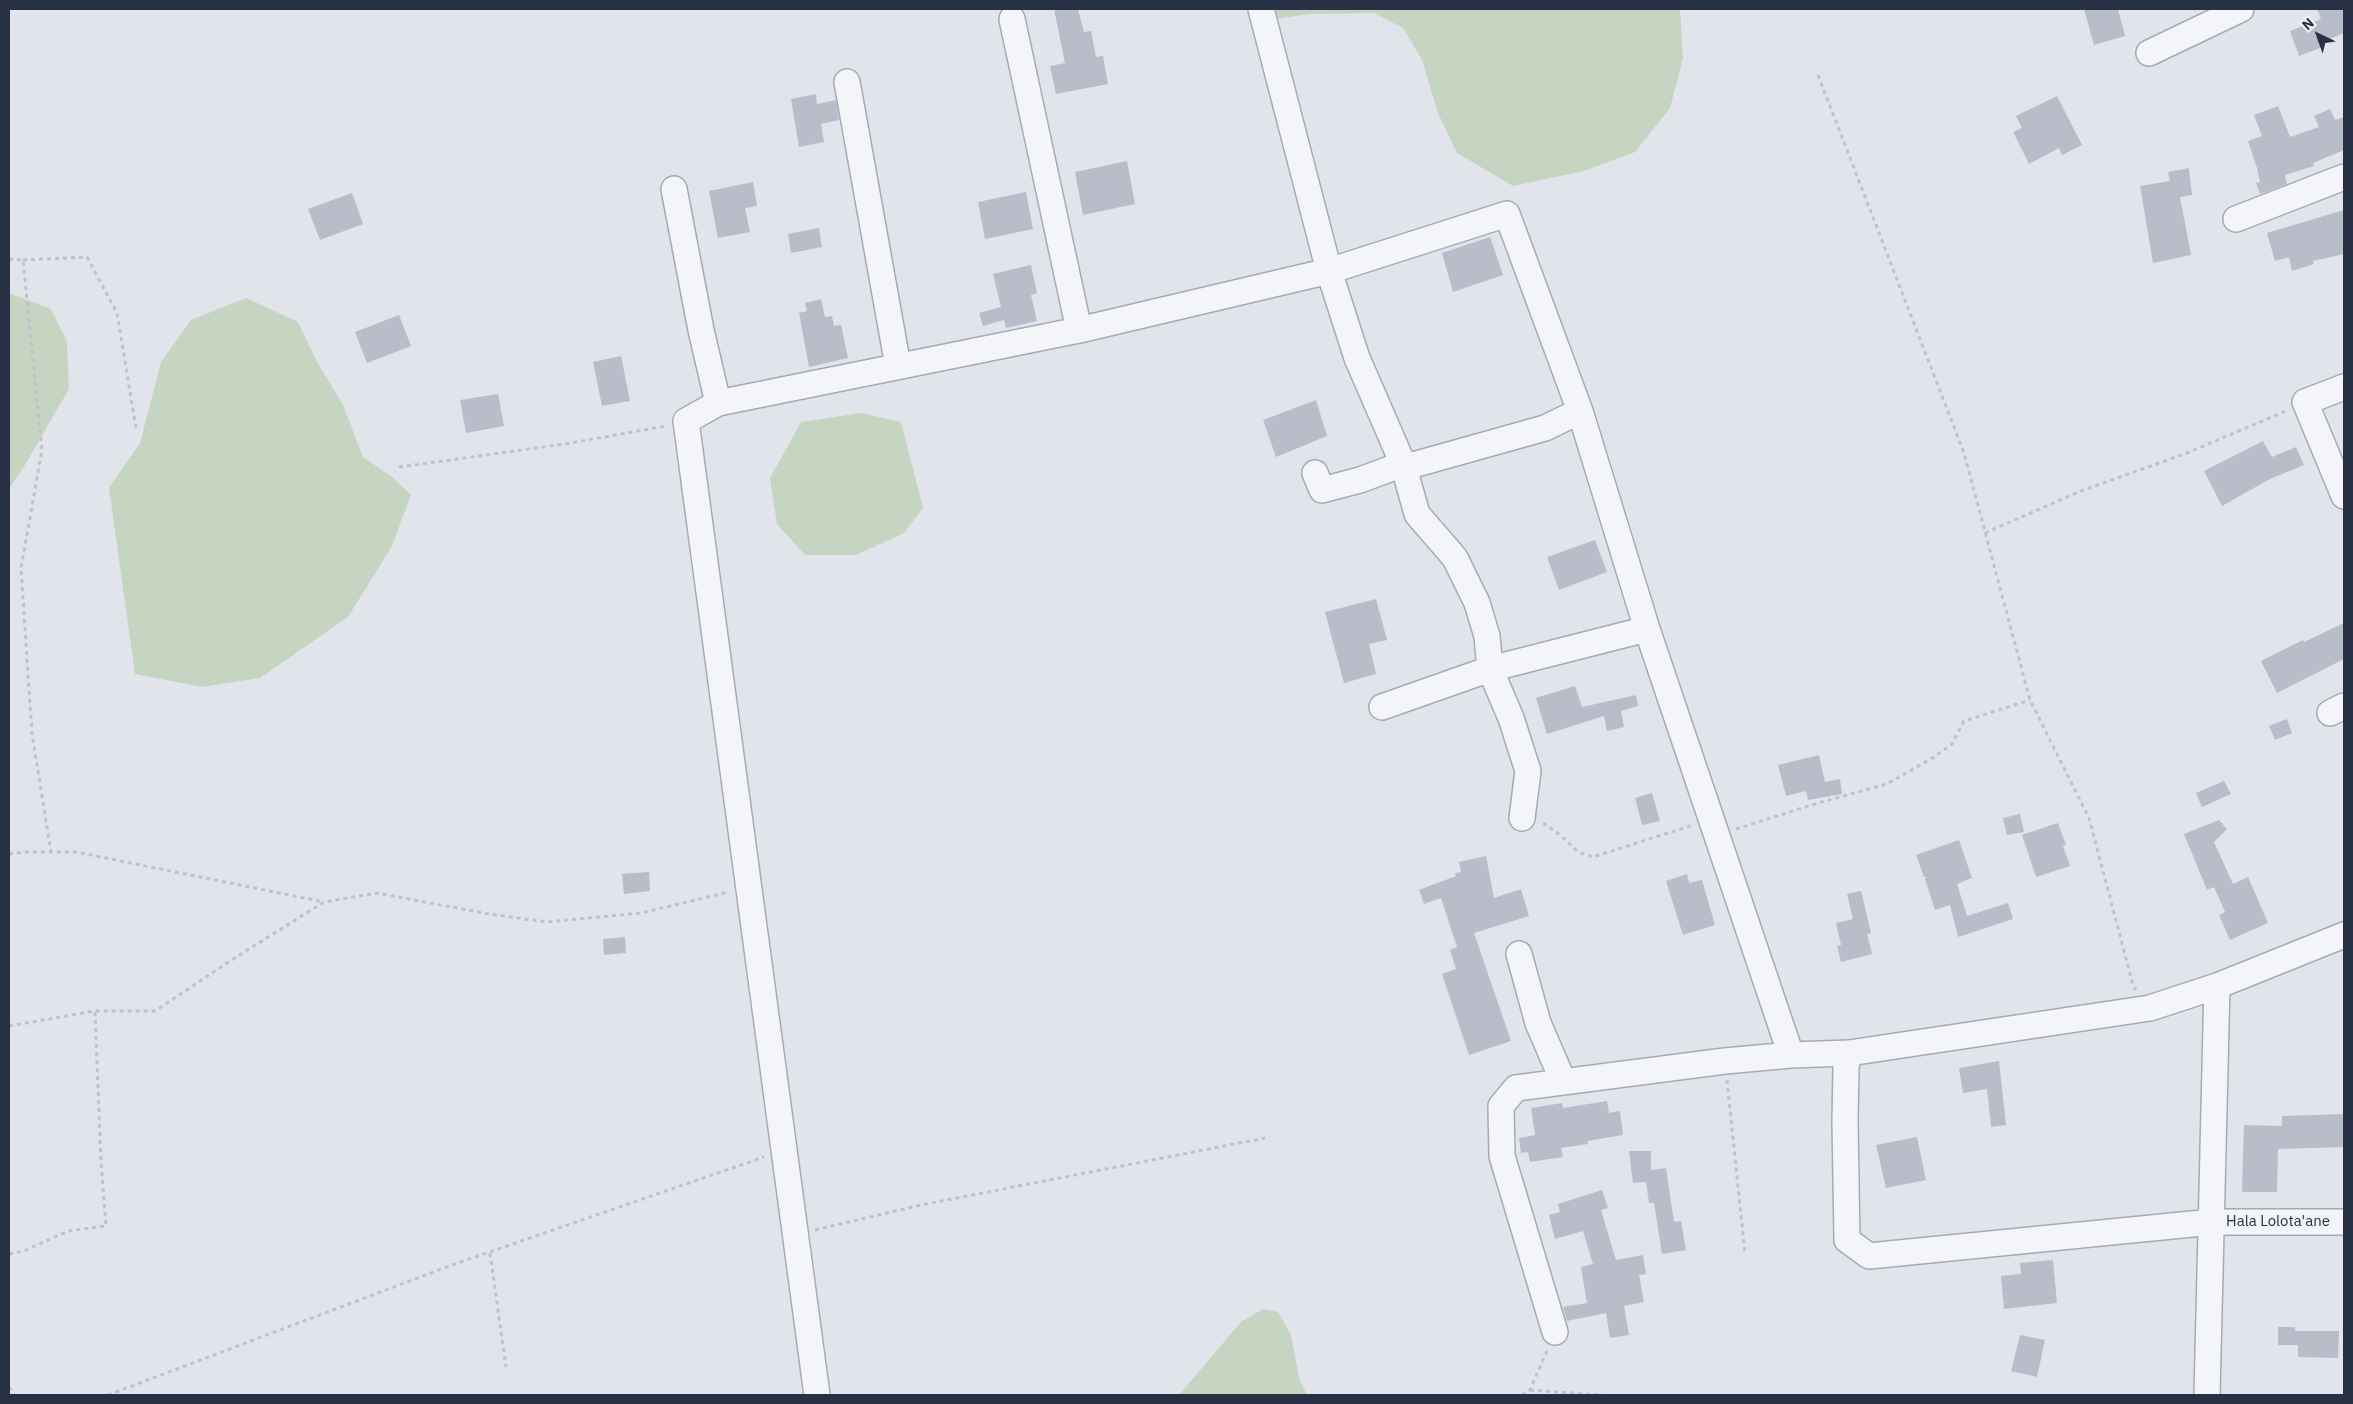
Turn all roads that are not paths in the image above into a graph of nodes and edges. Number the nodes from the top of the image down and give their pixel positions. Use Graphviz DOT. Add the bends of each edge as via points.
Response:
graph roads {
  1 [pos="1261,9"];
  2 [pos="2241,9"];
  3 [pos="1012,19"];
  4 [pos="2149,53"];
  5 [pos="847,82"];
  6 [pos="2344,178"];
  7 [pos="674,189"];
  8 [pos="2236,219"];
  9 [pos="1329,271"];
  10 [pos="1079,330"];
  11 [pos="898,366"];
  12 [pos="2344,387"];
  13 [pos="718,403"];
  14 [pos="1580,411"];
  15 [pos="1403,464"];
  16 [pos="1315,473"];
  17 [pos="2344,496"];
  18 [pos="1647,629"];
  19 [pos="1490,669"];
  20 [pos="1382,707"];
  21 [pos="1522,818"];
  22 [pos="2344,935"];
  23 [pos="1518,954"];
  24 [pos="2217,986"];
  25 [pos="1849,1053"];
  26 [pos="1791,1055"];
  27 [pos="1563,1081"];
  28 [pos="2212,1222"];
  29 [pos="2344,1222"];
  30 [pos="1555,1332"];
  31 [pos="817,1395"];
  32 [pos="2208,1395"];
  1 -- 9 [label="street"];
  2 -- 4 [label="street"];
  3 -- 10 [label="street"];
  5 -- 11 [label="street"];
  6 -- 8 [label="street"];
  7 -- 13 [label="street"];
  9 -- 10 [label="street"];
  9 -- 14 [label="street" via="1507,214"];
  9 -- 15 [label="street" via="1357,358"];
  10 -- 11 [label="street"];
  11 -- 13 [label="street"];
  12 -- 17 [label="street" via="2304,402"];
  13 -- 31 [label="street" via="686,421"];
  14 -- 15 [label="street" via="1544,428 1508,439 1413,465"];
  14 -- 18 [label="street"];
  15 -- 16 [label="street" via="1322,490"];
  15 -- 19 [label="street" via="1416,514 1455,558 1477,604 1487,636"];
  18 -- 19 [label="street"];
  18 -- 26 [label="street"];
  19 -- 20 [label="street"];
  19 -- 21 [label="street" via="1511,718 1528,771"];
  22 -- 24 [label="street"];
  23 -- 27 [label="street" via="1538,1023"];
  24 -- 25 [label="street" via="2150,1008"];
  24 -- 28 [label="street"];
  25 -- 26 [label="street"];
  25 -- 28 [label="street, Hala Lolota'ane" via="1845,1121 1847,1240 1869,1256"];
  26 -- 27 [label="street"];
  27 -- 30 [label="street" via="1516,1088 1501,1106 1502,1156"];
  28 -- 29 [label="street, Hala Lolota'ane"];
  28 -- 32 [label="street"];
}
